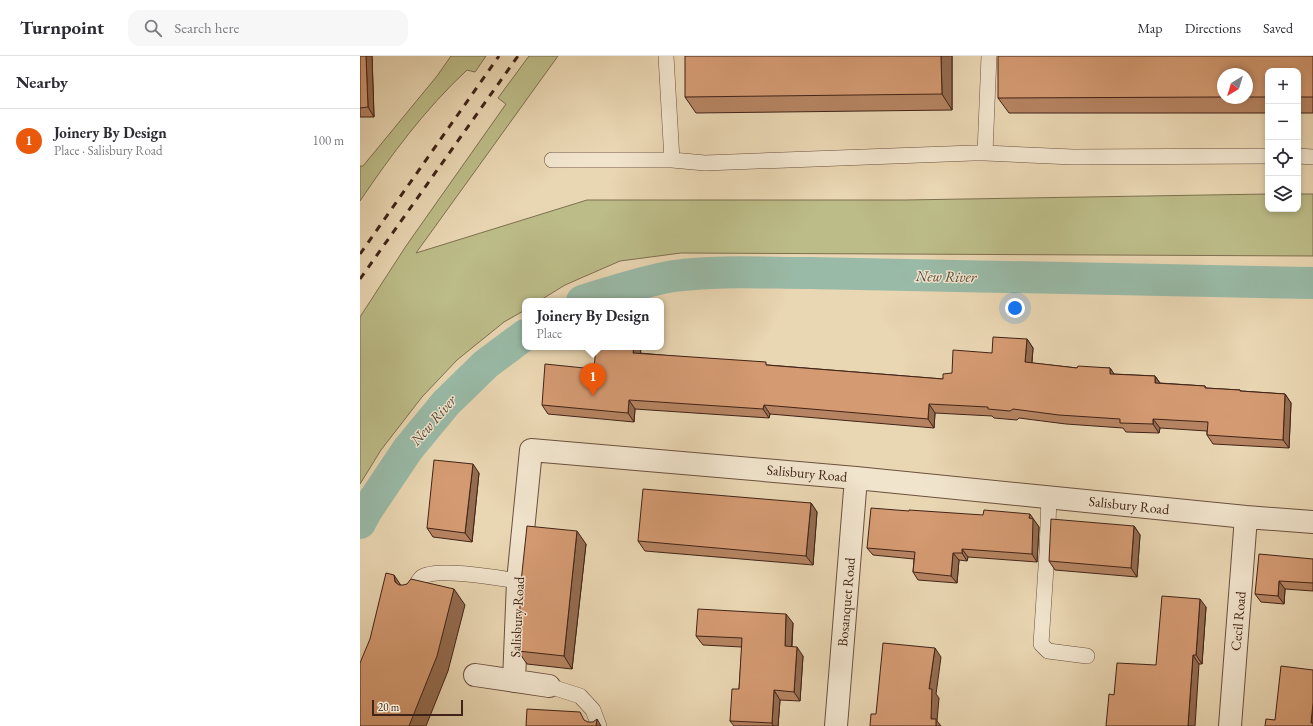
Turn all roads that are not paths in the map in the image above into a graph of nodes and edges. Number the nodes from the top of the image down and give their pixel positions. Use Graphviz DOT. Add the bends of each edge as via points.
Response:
graph roads {
  1 [pos="666,56"];
  2 [pos="989,56"];
  3 [pos="984,153"];
  4 [pos="1265,156"];
  5 [pos="1301,156"];
  6 [pos="1313,157"];
  7 [pos="552,160"];
  8 [pos="672,160"];
  9 [pos="856,478"];
  10 [pos="1049,497"];
  11 [pos="1246,517"];
  12 [pos="1313,522"];
  13 [pos="518,581"];
  14 [pos="413,592"];
  15 [pos="1087,656"];
  16 [pos="475,675"];
  17 [pos="514,681"];
  18 [pos="549,686"];
  19 [pos="599,726"];
  20 [pos="836,726"];
  21 [pos="1230,726"];
  1 -- 8 [label="lane"];
  2 -- 3 [label="lane"];
  3 -- 4 [label="lane" via="1073,157"];
  3 -- 8 [label="lane" via="705,162"];
  5 -- 6 [label="lane"];
  7 -- 8 [label="lane"];
  9 -- 10 [label="street, Salisbury Road"];
  9 -- 13 [label="street, Salisbury Road" via="531,450"];
  9 -- 20 [label="street, Bosanquet Road"];
  10 -- 11 [label="street, Salisbury Road"];
  10 -- 15 [label="lane" via="1041,644 1048,651"];
  11 -- 12 [label="street, Salisbury Road"];
  11 -- 21 [label="street, Cecil Road"];
  13 -- 14 [label="lane" via="454,573 432,573 422,577"];
  13 -- 17 [label="street, Salisbury Road"];
  16 -- 17 [label="street"];
  17 -- 18 [label="street"];
  18 -- 19 [label="lane" via="580,696 593,710"];
}
